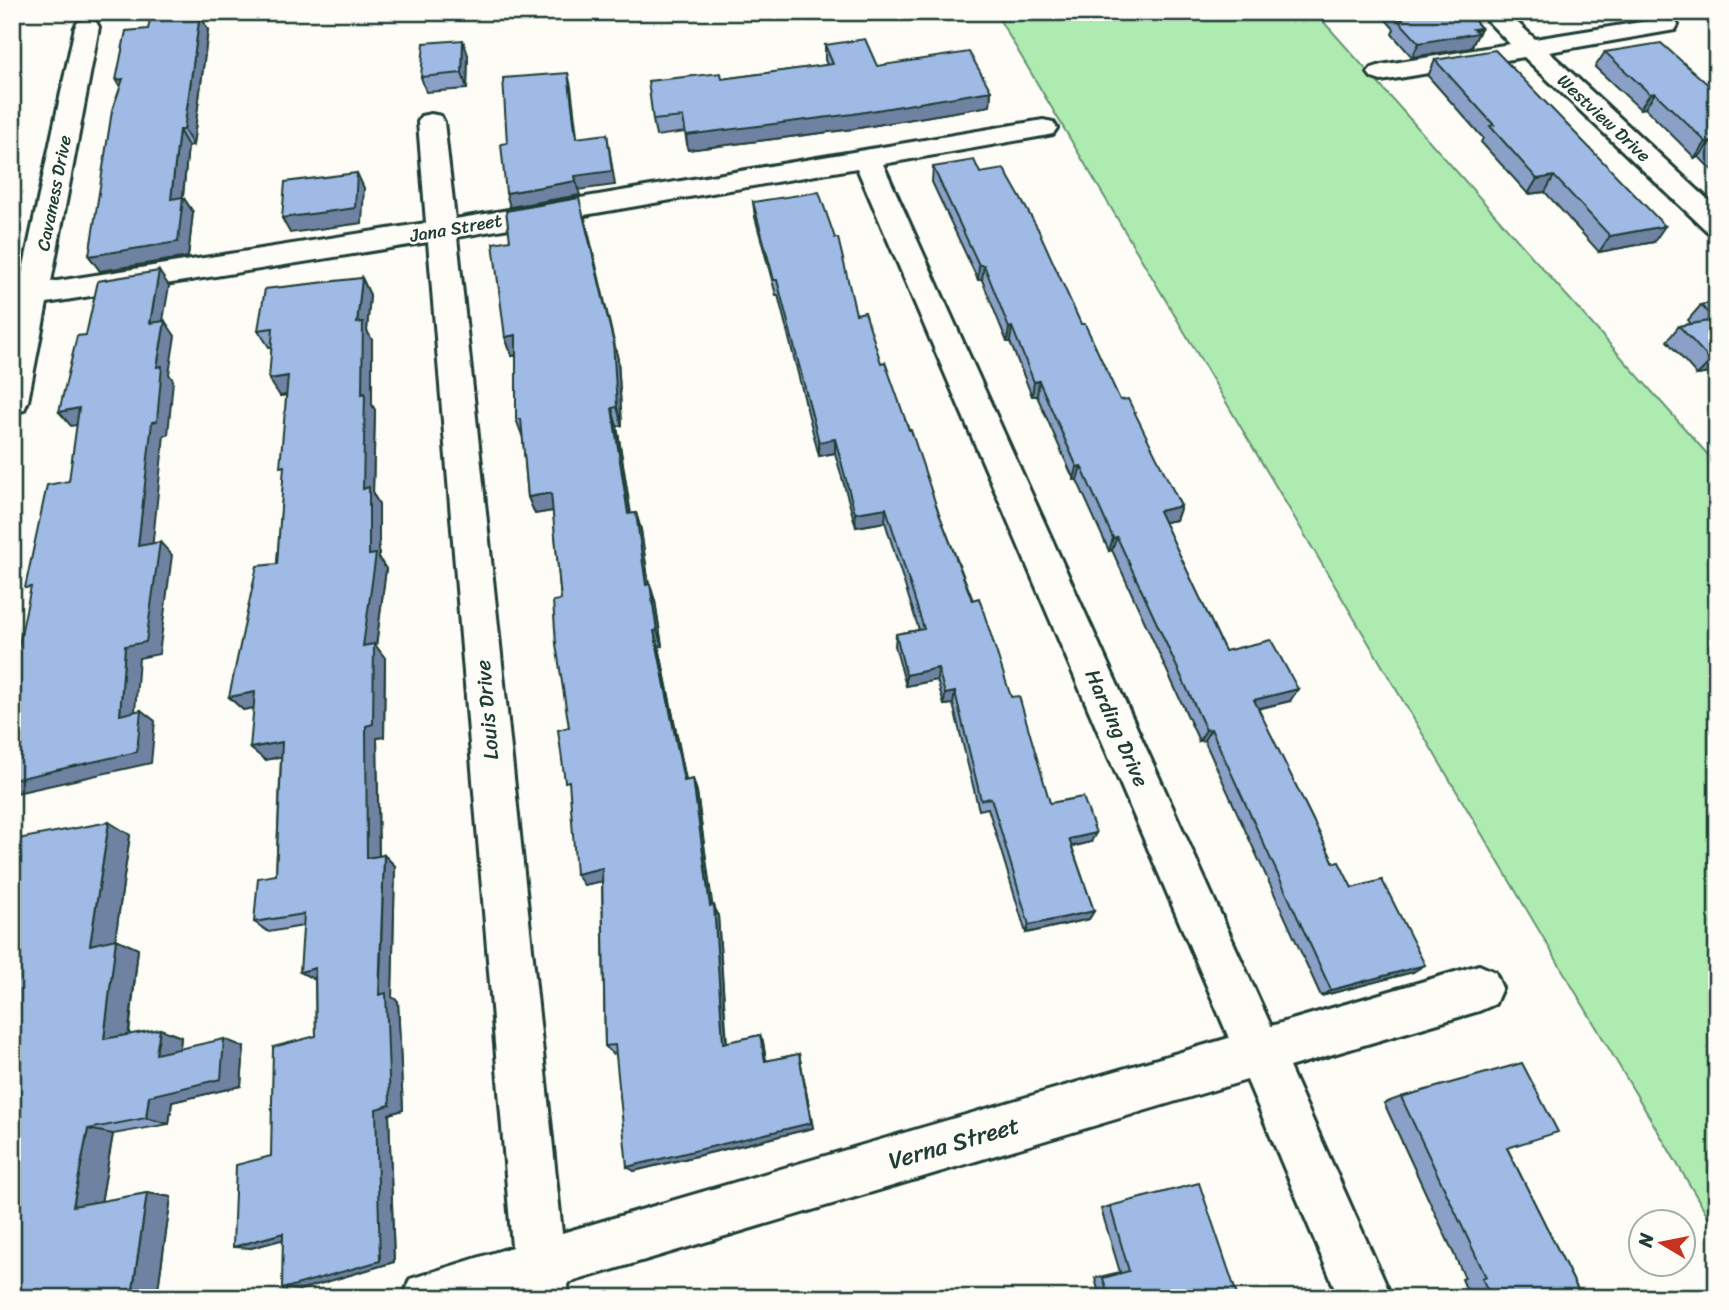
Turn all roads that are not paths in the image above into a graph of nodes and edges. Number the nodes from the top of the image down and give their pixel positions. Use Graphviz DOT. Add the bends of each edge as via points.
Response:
graph roads {
  1 [pos="1491,12"];
  2 [pos="1666,25"];
  3 [pos="87,27"];
  4 [pos="1529,48"];
  5 [pos="1381,73"];
  6 [pos="431,122"];
  7 [pos="1043,128"];
  8 [pos="867,158"];
  9 [pos="1717,224"];
  10 [pos="441,230"];
  11 [pos="33,295"];
  12 [pos="12,401"];
  13 [pos="1479,988"];
  14 [pos="1259,1053"];
  15 [pos="541,1282"];
  16 [pos="429,1298"];
  17 [pos="1366,1298"];
  1 -- 4 [label="street, Westview Drive"];
  2 -- 4 [label="street"];
  3 -- 11 [label="street, Cavaness Drive"];
  4 -- 5 [label="street"];
  4 -- 9 [label="street, Westview Drive"];
  6 -- 10 [label="street, Louis Drive"];
  7 -- 8 [label="street, Jana Street"];
  8 -- 10 [label="street, Jana Street"];
  8 -- 14 [label="street, Harding Drive"];
  10 -- 11 [label="street, Jana Street"];
  10 -- 15 [label="street, Louis Drive"];
  11 -- 12 [label="street, Cavaness Drive"];
  13 -- 14 [label="street, Verna Street"];
  14 -- 15 [label="street, Verna Street"];
  14 -- 17 [label="street, Harding Drive"];
  15 -- 16 [label="street, Verna Street"];
}
